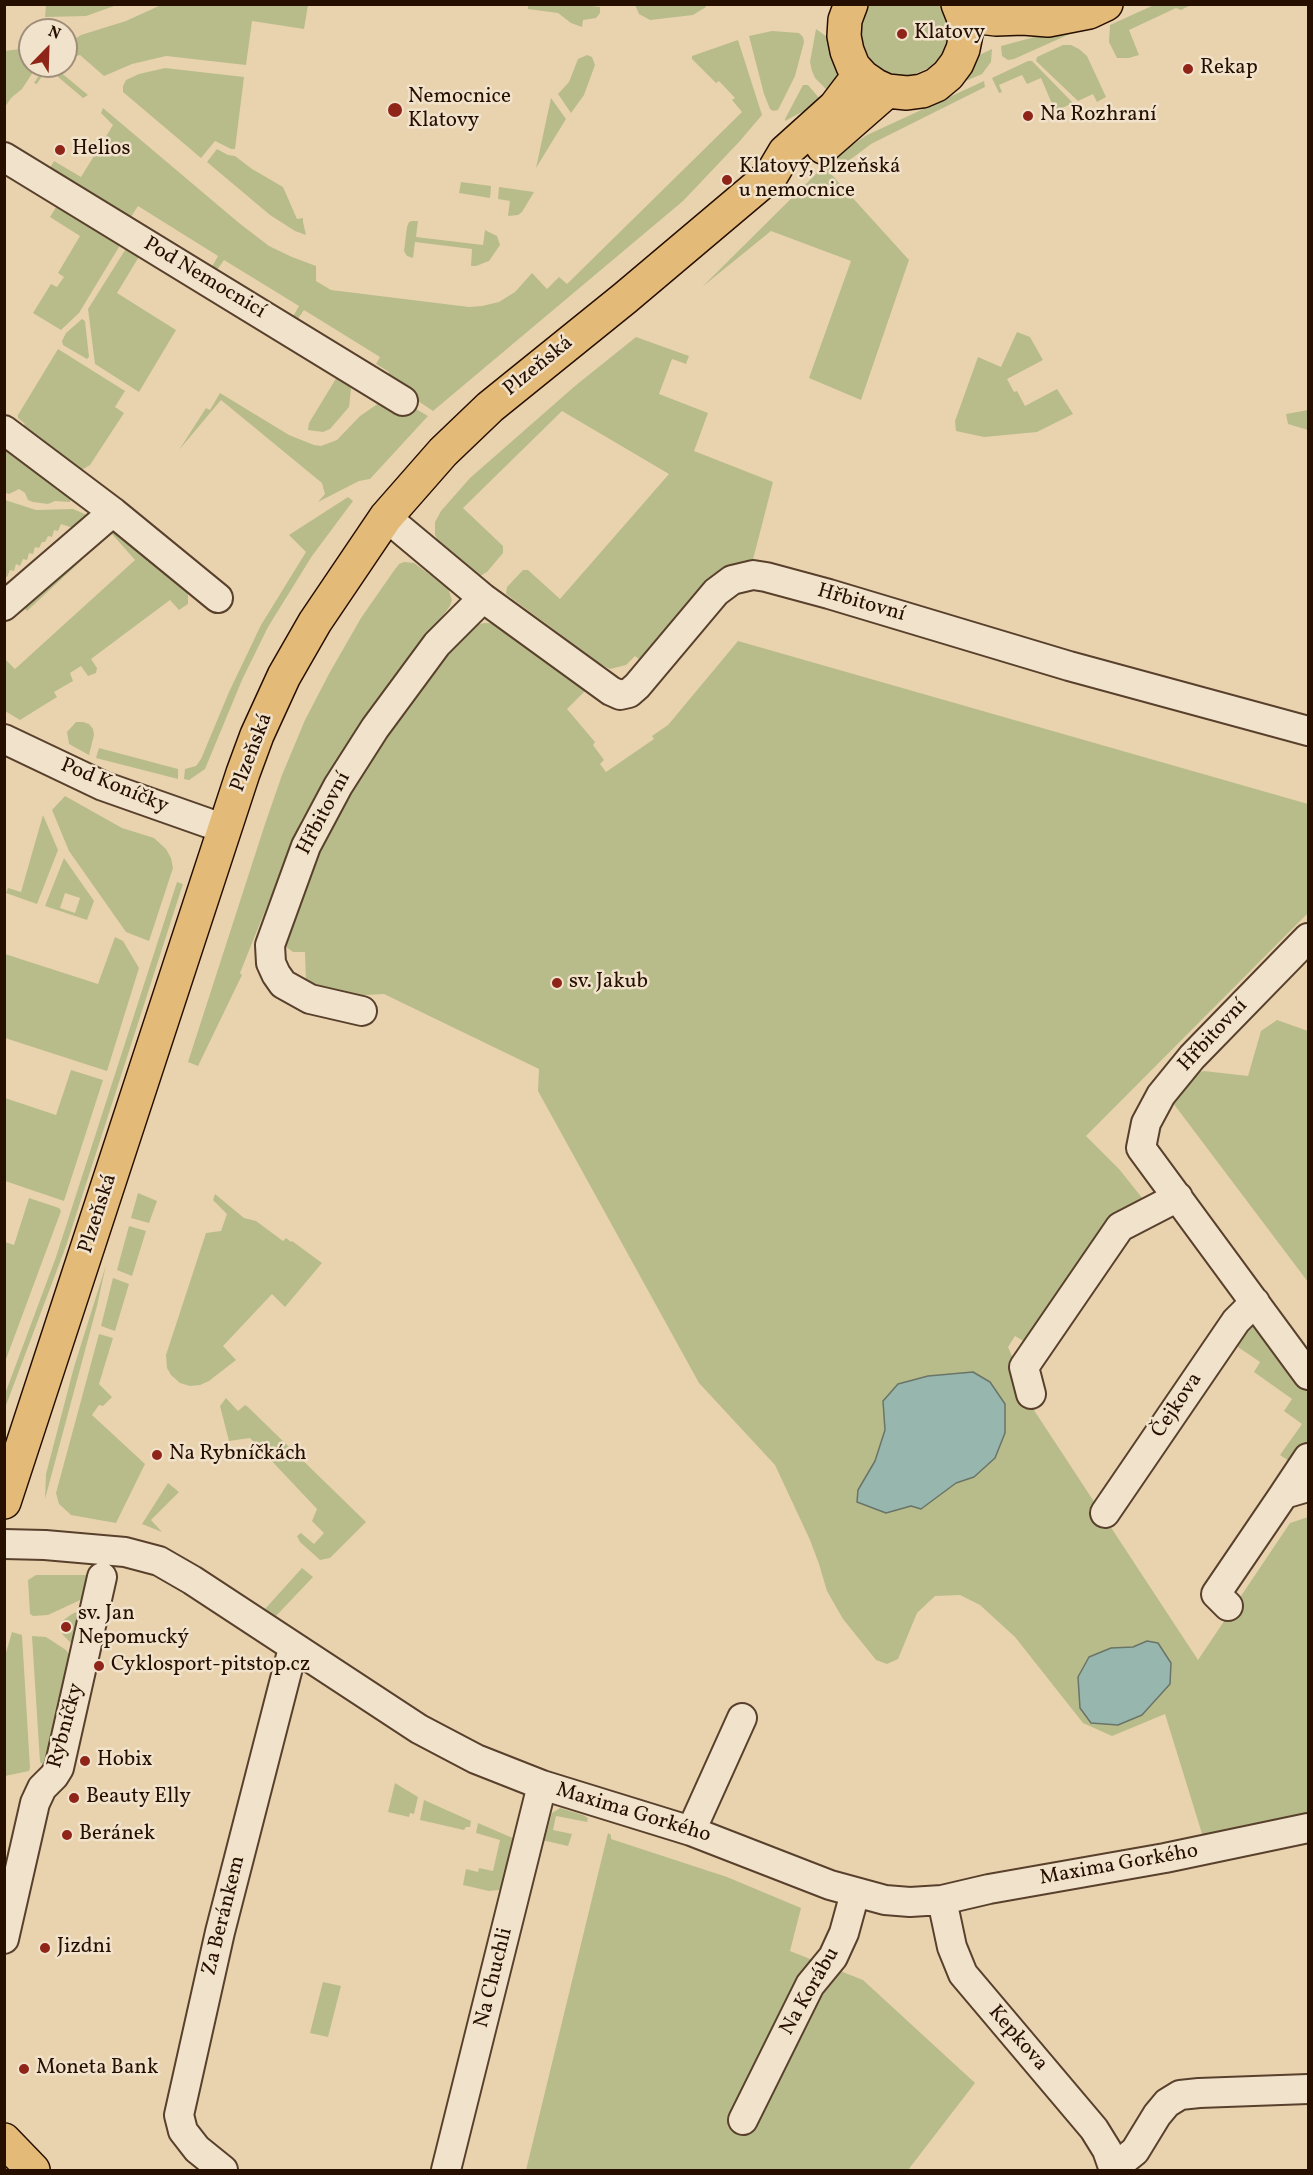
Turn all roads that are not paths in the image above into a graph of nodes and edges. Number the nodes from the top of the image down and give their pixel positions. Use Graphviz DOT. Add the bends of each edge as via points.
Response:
graph roads {
  1 [pos="851,4"];
  2 [pos="1106,4"];
  3 [pos="960,10"];
  4 [pos="1048,20"];
  5 [pos="962,54"];
  6 [pos="860,74"];
  7 [pos="887,91"];
  8 [pos="4,157"];
  9 [pos="772,174"];
  10 [pos="404,401"];
  11 [pos="7,431"];
  12 [pos="113,512"];
  13 [pos="387,517"];
  14 [pos="218,598"];
  15 [pos="483,598"];
  16 [pos="4,606"];
  17 [pos="1308,731"];
  18 [pos="4,739"];
  19 [pos="225,829"];
  20 [pos="1308,938"];
  21 [pos="362,1011"];
  22 [pos="1178,1197"];
  23 [pos="1255,1302"];
  24 [pos="1308,1375"];
  25 [pos="1031,1394"];
  26 [pos="1308,1458"];
  27 [pos="1296,1490"];
  28 [pos="4,1502"];
  29 [pos="1105,1513"];
  30 [pos="4,1545"];
  31 [pos="102,1577"];
  32 [pos="1227,1606"];
  33 [pos="293,1648"];
  34 [pos="742,1718"];
  35 [pos="542,1785"];
  36 [pos="1308,1828"];
  37 [pos="691,1831"];
  38 [pos="855,1893"];
  39 [pos="942,1900"];
  40 [pos="4,1939"];
  41 [pos="1308,2089"];
  42 [pos="743,2120"];
  43 [pos="4,2140"];
  44 [pos="1114,2169"];
  45 [pos="33,2170"];
  46 [pos="223,2170"];
  47 [pos="447,2170"];
  1 -- 6 [label="main road" via="844,41"];
  2 -- 4 [label="main road" via="1089,12"];
  3 -- 4 [label="main road" via="996,19"];
  3 -- 5 [label="main road" via="966,34"];
  4 -- 5 [label="main road" via="1026,33"];
  5 -- 7 [label="main road" via="952,71 932,87 912,93"];
  6 -- 7 [label="main road"];
  6 -- 9 [label="main road, Plzeňská" via="835,107 785,152"];
  7 -- 9 [label="main road, Plzeňská" via="803,165"];
  8 -- 10 [label="street, Pod Nemocnicí"];
  9 -- 13 [label="main road, Plzeňská" via="490,407 443,452"];
  11 -- 12 [label="street"];
  12 -- 14 [label="street"];
  12 -- 16 [label="street"];
  13 -- 15 [label="street, Hřbitovní"];
  13 -- 19 [label="main road, Plzeňská" via="315,622 284,676 254,745"];
  15 -- 17 [label="street, Hřbitovní" via="620,695 637,686 716,592 732,580 753,575"];
  15 -- 21 [label="street, Hřbitovní" via="437,645 375,728 338,786 306,846 270,945 271,963 283,984 310,999"];
  18 -- 19 [label="street, Pod Koníčky" via="103,786"];
  19 -- 28 [label="main road, Plzeňská"];
  20 -- 22 [label="street, Hřbitovní" via="1192,1057 1161,1095 1146,1124 1141,1148"];
  22 -- 23 [label="street"];
  22 -- 25 [label="street" via="1120,1227 1024,1367"];
  23 -- 24 [label="street"];
  23 -- 29 [label="street, Čejkova" via="1236,1321"];
  26 -- 27 [label="street"];
  27 -- 32 [label="street" via="1216,1594"];
  30 -- 33 [label="street, Maxima Gorkého" via="45,1545 147,1557 192,1580"];
  31 -- 40 [label="street, Rybníčky" via="59,1768 35,1803"];
  33 -- 35 [label="street, Maxima Gorkého" via="441,1742"];
  33 -- 46 [label="street, Za Beránkem" via="220,1932 179,2115 183,2131 197,2149"];
  34 -- 37 [label="street"];
  35 -- 37 [label="street, Maxima Gorkého"];
  35 -- 47 [label="street, Na Chuchli"];
  36 -- 39 [label="street, Maxima Gorkého"];
  37 -- 38 [label="street, Maxima Gorkého"];
  38 -- 39 [label="street, Maxima Gorkého" via="902,1902"];
  38 -- 42 [label="street, Na Korábu" via="833,1957 810,1985"];
  39 -- 44 [label="street, Kepkova" via="952,1947 963,1974 1094,2129"];
  41 -- 44 [label="street" via="1180,2096 1167,2103 1135,2151"];
  43 -- 45 [label="main road"];
}
